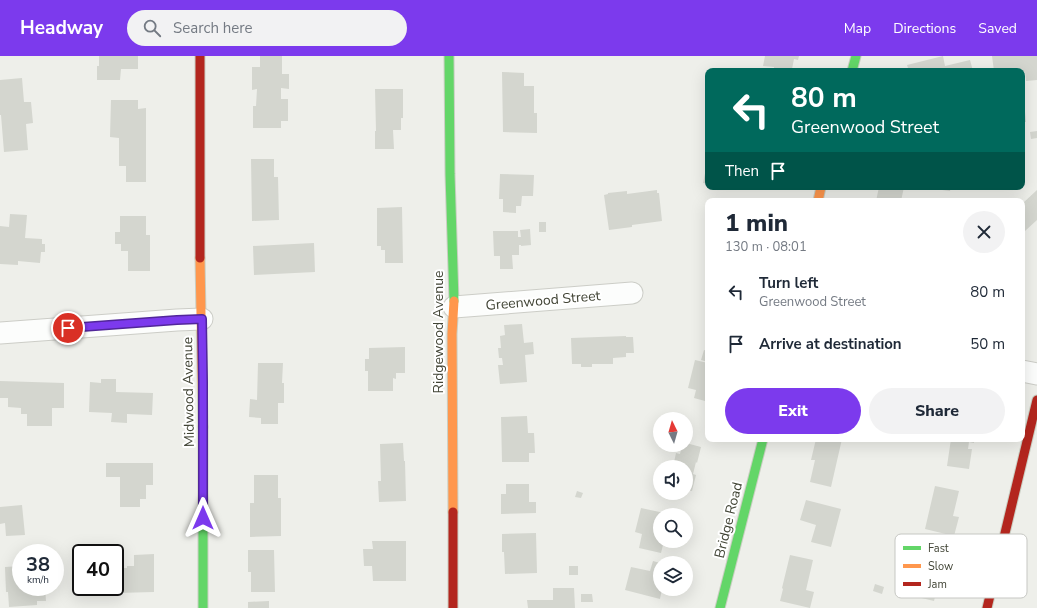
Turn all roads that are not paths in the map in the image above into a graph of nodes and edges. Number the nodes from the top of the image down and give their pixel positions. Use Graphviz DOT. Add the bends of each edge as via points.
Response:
graph roads {
  1 [pos="200,56"];
  2 [pos="449,56"];
  3 [pos="856,56"];
  4 [pos="853,68"];
  5 [pos="632,293"];
  6 [pos="454,307"];
  7 [pos="202,319"];
  8 [pos="0,333"];
  9 [pos="1025,372"];
  10 [pos="1037,374"];
  11 [pos="1037,400"];
  12 [pos="762,442"];
  13 [pos="1005,534"];
  14 [pos="989,598"];
  15 [pos="203,608"];
  16 [pos="453,608"];
  17 [pos="720,608"];
  18 [pos="987,608"];
  1 -- 7 [label="street, Midwood Avenue"];
  2 -- 6 [label="street, Ridgewood Avenue"];
  3 -- 4 [label="street"];
  5 -- 6 [label="street, Greenwood Street"];
  6 -- 16 [label="street, Ridgewood Avenue"];
  7 -- 8 [label="street"];
  7 -- 15 [label="street, Midwood Avenue"];
  9 -- 10 [label="street"];
  11 -- 13 [label="street"];
  12 -- 17 [label="street, Bridge Road"];
  14 -- 18 [label="street"];
}
